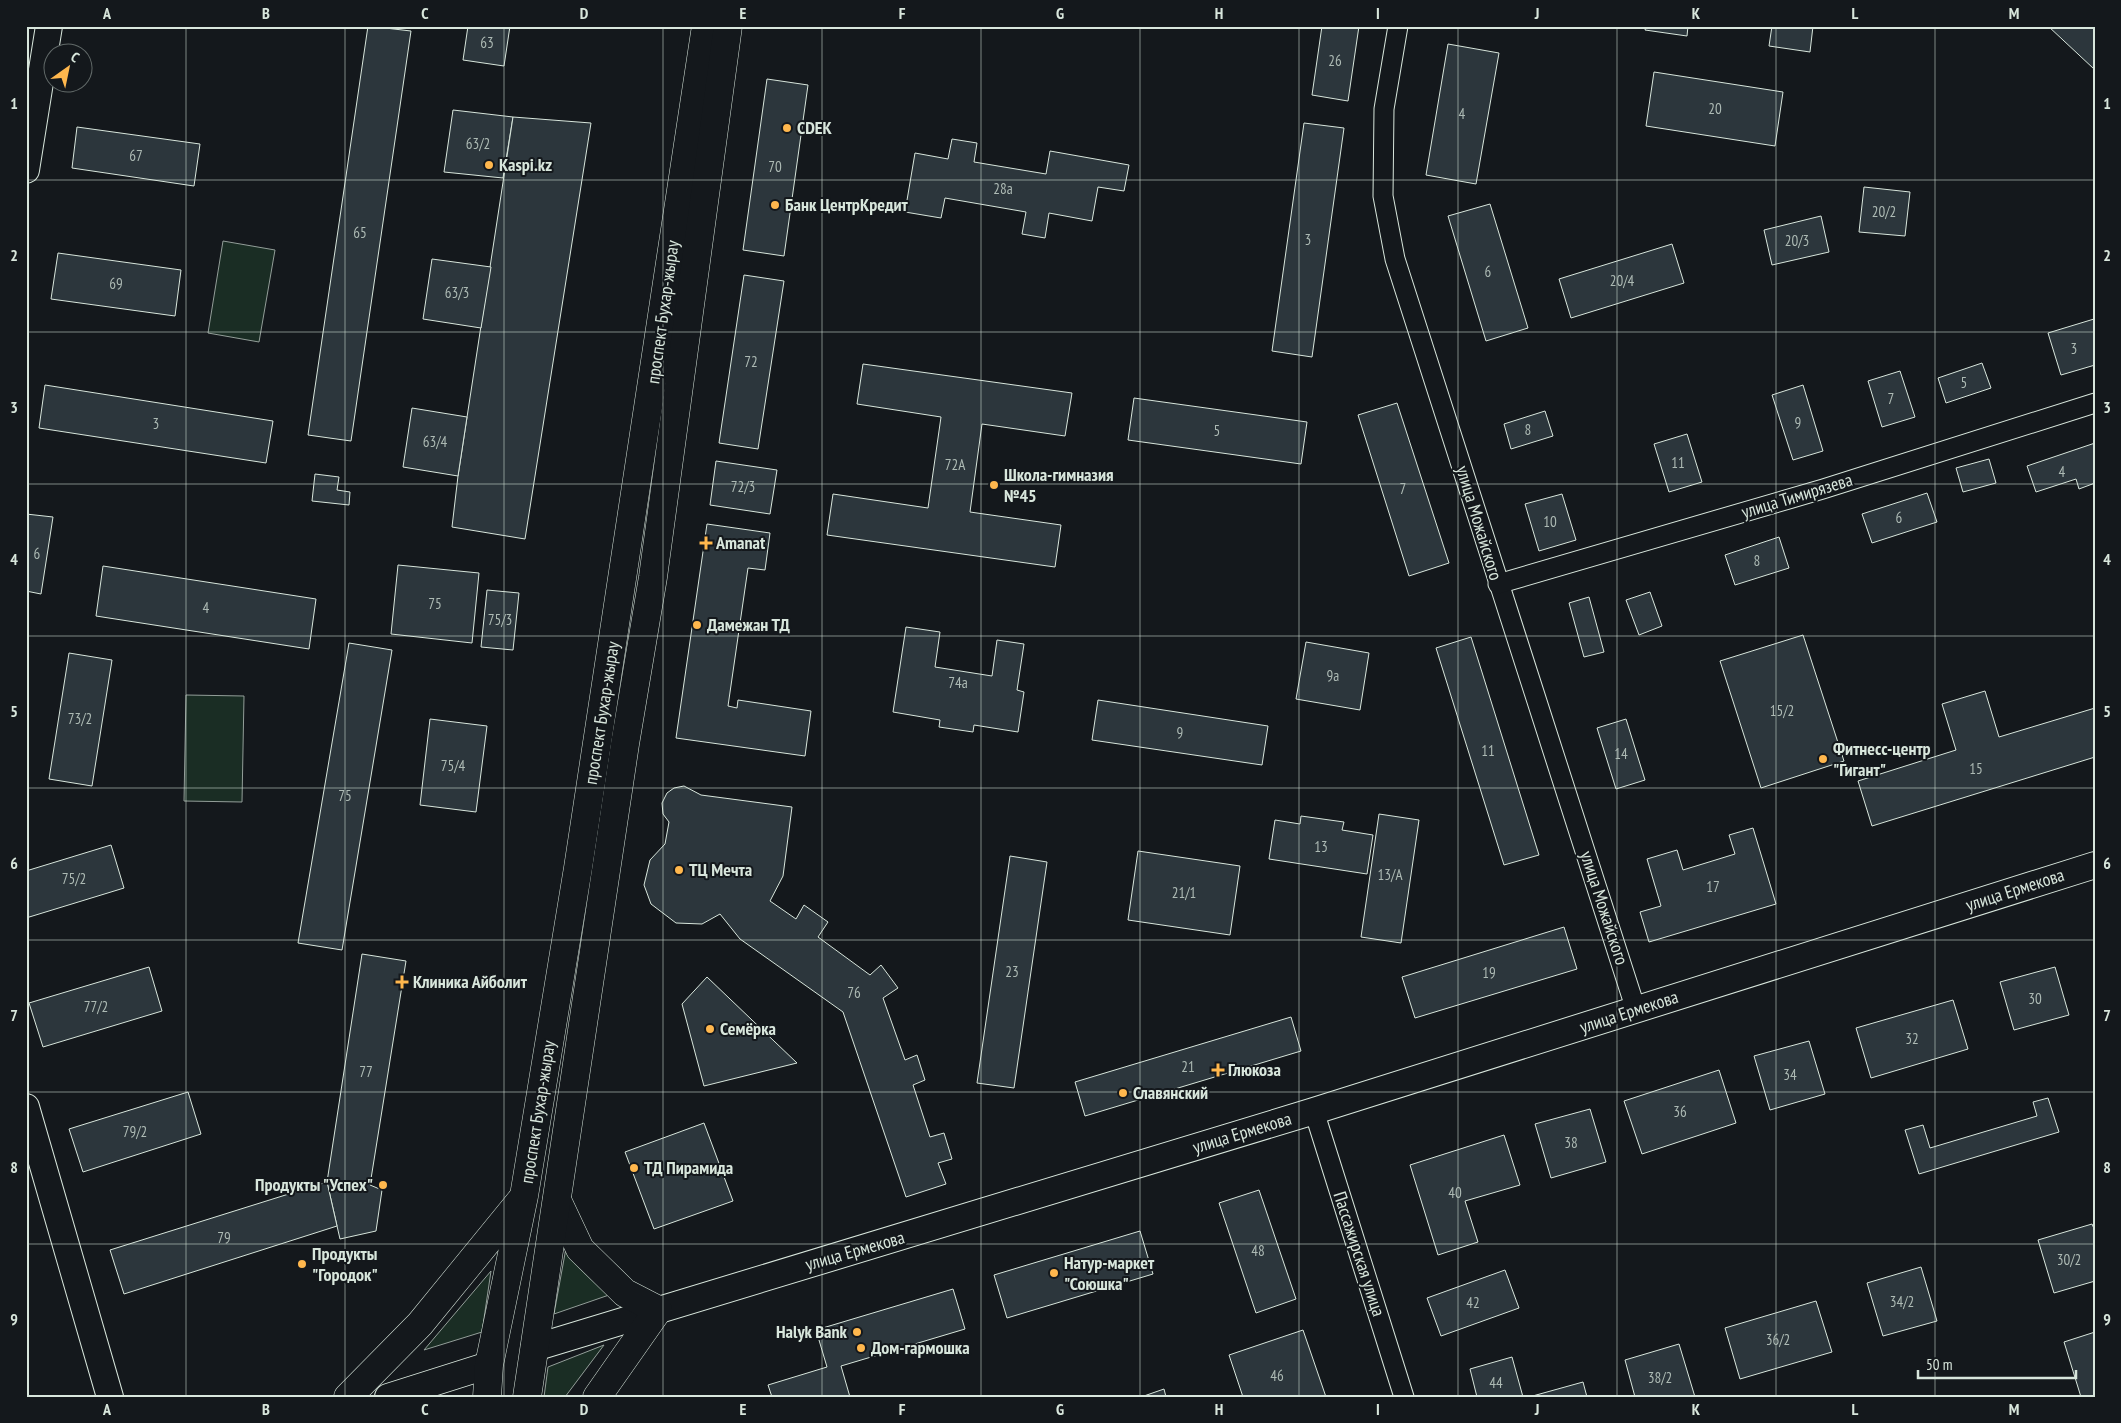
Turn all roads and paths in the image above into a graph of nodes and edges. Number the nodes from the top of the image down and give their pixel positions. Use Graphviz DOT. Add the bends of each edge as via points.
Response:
graph roads {
  1 [pos="49,26"];
  2 [pos="706,26"];
  3 [pos="728,26"];
  4 [pos="1398,26"];
  5 [pos="26,170"];
  6 [pos="2095,403"];
  7 [pos="625,571"];
  8 [pos="653,577"];
  9 [pos="1498,584"];
  10 [pos="2095,865"];
  11 [pos="1636,1010"];
  12 [pos="26,1107"];
  13 [pos="1314,1111"];
  14 [pos="524,1196"];
  15 [pos="557,1200"];
  16 [pos="658,1310"];
  17 [pos="534,1348"];
  18 [pos="489,1365"];
  19 [pos="110,1397"];
  20 [pos="348,1397"];
  21 [pos="388,1397"];
  22 [pos="487,1397"];
  23 [pos="527,1397"];
  24 [pos="598,1397"];
  25 [pos="1404,1397"];
  1 -- 5 [label="main road"];
  2 -- 7 [label="main road, проспект Бухар-жырау"];
  3 -- 8 [label="main road, проспект Бухар-жырау"];
  4 -- 9 [label="street, улица Можайского" via="1384,109 1383,196 1396,259"];
  6 -- 9 [label="street, улица Тимирязева"];
  7 -- 8 [label="main road"];
  7 -- 14 [label="main road, проспект Бухар-жырау"];
  8 -- 15 [label="main road, проспект Бухар-жырау"];
  9 -- 11 [label="street, улица Можайского"];
  10 -- 11 [label="main road, улица Ермекова"];
  11 -- 13 [label="main road, улица Ермекова"];
  12 -- 19 [label="main road"];
  13 -- 16 [label="main road, улица Ермекова"];
  13 -- 25 [label="street, Пассажирская улица"];
  14 -- 18 [label="main road, проспект Бухар-жырау"];
  14 -- 20 [label="main road" via="420,1324"];
  15 -- 16 [label="main road" via="580,1250 625,1292"];
  15 -- 17 [label="main road, проспект Бухар-жырау"];
  16 -- 17 [label="main road, улица Ермекова"];
  16 -- 24 [label="main road"];
  17 -- 18 [label="main road, улица Ермекова"];
  17 -- 23 [label="main road, проспект Бухар-жырау"];
  18 -- 21 [label="main road, улица Ермекова"];
  18 -- 22 [label="main road, проспект Бухар-жырау"];
}
